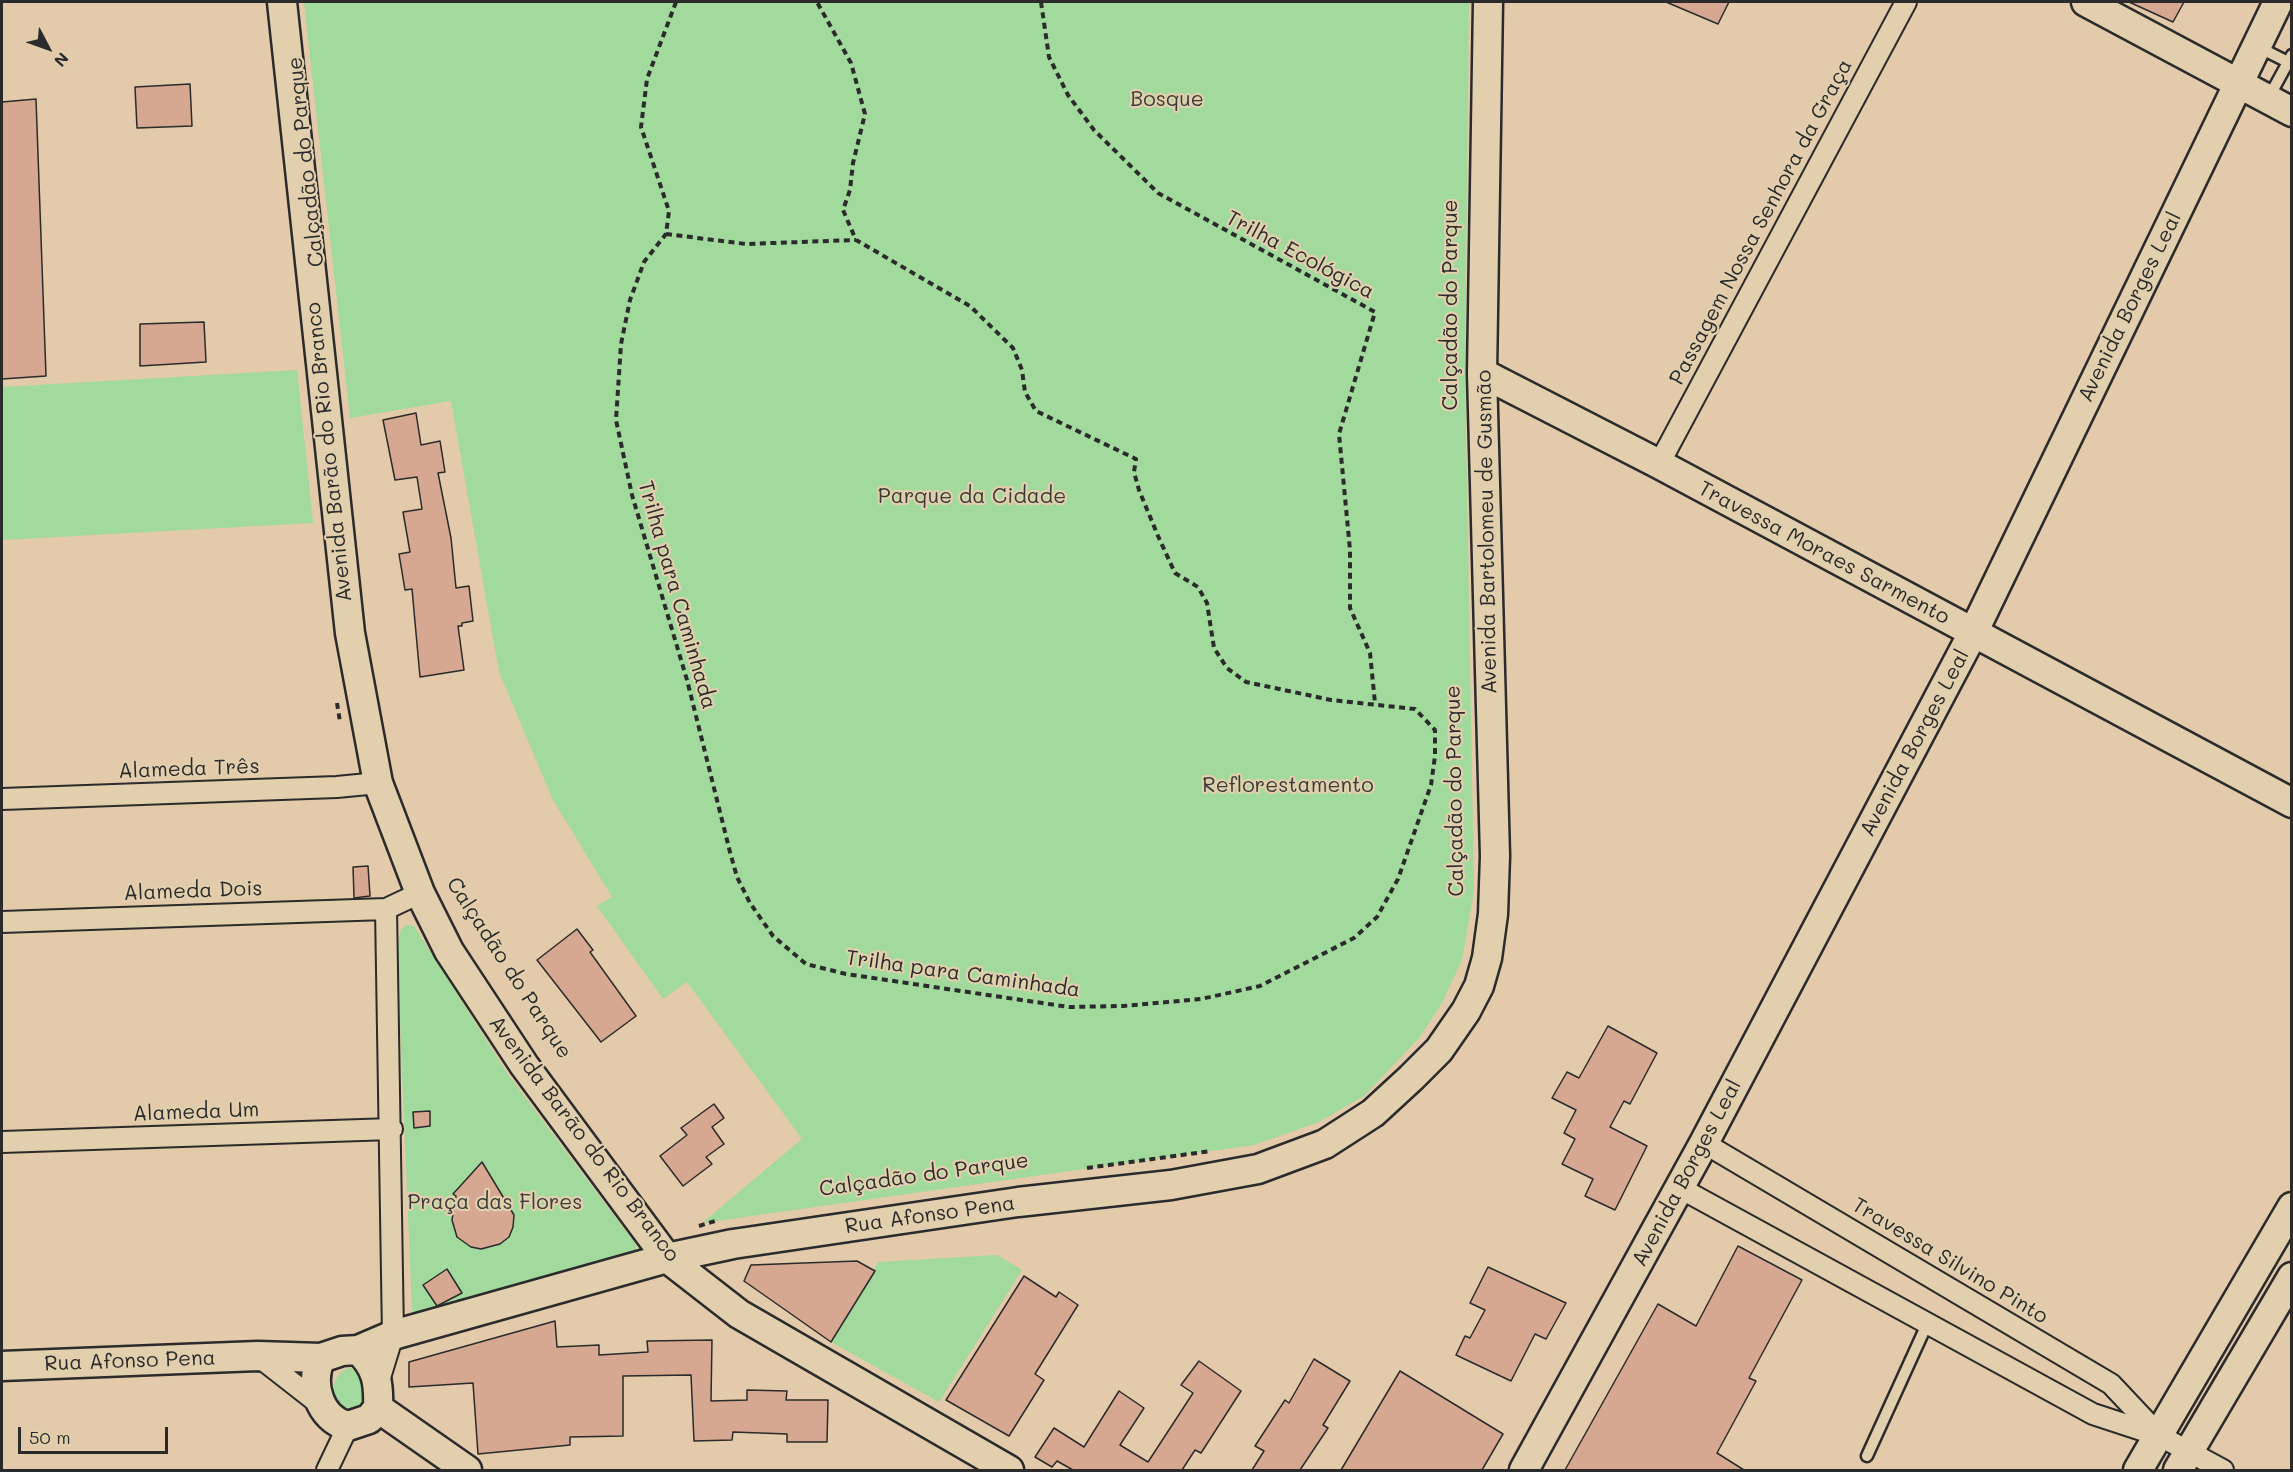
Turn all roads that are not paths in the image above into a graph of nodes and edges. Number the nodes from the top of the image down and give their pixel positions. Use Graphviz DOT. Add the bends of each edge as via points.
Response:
graph roads {
  1 [pos="282,2"];
  2 [pos="1488,2"];
  3 [pos="1906,2"];
  4 [pos="2086,2"];
  5 [pos="2278,2"];
  6 [pos="2256,46"];
  7 [pos="2290,59"];
  8 [pos="2238,83"];
  9 [pos="2280,106"];
  10 [pos="1482,373"];
  11 [pos="1659,464"];
  12 [pos="1973,633"];
  13 [pos="378,783"];
  14 [pos="2,799"];
  15 [pos="2292,803"];
  16 [pos="420,893"];
  17 [pos="386,909"];
  18 [pos="2,922"];
  19 [pos="1439,1050"];
  20 [pos="392,1129"];
  21 [pos="2,1142"];
  22 [pos="1704,1143"];
  23 [pos="1680,1188"];
  24 [pos="2292,1207"];
  25 [pos="2284,1237"];
  26 [pos="667,1258"];
  27 [pos="2292,1277"];
  28 [pos="1928,1322"];
  29 [pos="393,1335"];
  30 [pos="358,1350"];
  31 [pos="258,1356"];
  32 [pos="321,1358"];
  33 [pos="2,1366"];
  34 [pos="324,1408"];
  35 [pos="367,1410"];
  36 [pos="2160,1436"];
  37 [pos="1867,1456"];
  38 [pos="2184,1461"];
  39 [pos="327,1470"];
  40 [pos="436,1470"];
  41 [pos="467,1470"];
  42 [pos="1009,1470"];
  43 [pos="1524,1470"];
  44 [pos="2138,1470"];
  45 [pos="2223,1470"];
  1 -- 13 [label="main road, Avenida Barão do Rio Branco" via="350,633"];
  2 -- 10 [label="main road, Avenida Bartolomeu de Gusmão"];
  3 -- 11 [label="street, Passagem Nossa Senhora da Graça"];
  4 -- 8 [label="main road"];
  5 -- 6 [label="main road, Avenida Borges Leal"];
  6 -- 7 [label="lane"];
  6 -- 8 [label="main road, Avenida Borges Leal"];
  7 -- 9 [label="lane"];
  8 -- 9 [label="main road"];
  8 -- 12 [label="main road, Avenida Borges Leal"];
  10 -- 11 [label="main road, Travessa Moraes Sarmento"];
  10 -- 19 [label="main road, Avenida Bartolomeu de Gusmão" via="1495,856 1493,914 1479,986"];
  11 -- 12 [label="main road, Travessa Moraes Sarmento"];
  12 -- 15 [label="main road, Travessa Moraes Sarmento"];
  12 -- 22 [label="main road, Avenida Borges Leal"];
  13 -- 14 [label="street, Alameda Três"];
  13 -- 16 [label="main road, Avenida Barão do Rio Branco"];
  16 -- 17 [label="street"];
  16 -- 26 [label="main road, Avenida Barão do Rio Branco" via="448,951 524,1065"];
  17 -- 18 [label="street, Alameda Dois"];
  17 -- 20 [label="street"];
  19 -- 26 [label="main road, Rua Afonso Pena" via="1373,1113 1325,1144 1258,1169 1171,1185 1018,1202 745,1242"];
  20 -- 21 [label="street, Alameda Um"];
  20 -- 29 [label="street"];
  22 -- 23 [label="main road, Avenida Borges Leal"];
  22 -- 36 [label="street, Travessa Silvino Pinto" via="2111,1384"];
  23 -- 28 [label="street, Travessa Silvino Pinto"];
  23 -- 43 [label="main road, Avenida Borges Leal"];
  24 -- 25 [label="main road"];
  25 -- 36 [label="main road"];
  26 -- 29 [label="main road, Rua Afonso Pena"];
  26 -- 42 [label="main road, Avenida Barão do Rio Branco" via="739,1314"];
  27 -- 38 [label="main road"];
  28 -- 36 [label="street, Travessa Silvino Pinto" via="2093,1414"];
  28 -- 37 [label="lane"];
  29 -- 30 [label="main road, Rua Afonso Pena"];
  29 -- 35 [label="street"];
  30 -- 32 [label="main road"];
  30 -- 35 [label="main road" via="372,1365"];
  31 -- 32 [label="main road, Rua Afonso Pena"];
  31 -- 33 [label="main road, Rua Afonso Pena"];
  31 -- 34 [label="street"];
  32 -- 34 [label="main road" via="315,1379"];
  34 -- 35 [label="main road" via="334,1420"];
  35 -- 39 [label="street"];
  35 -- 40 [label="main road"];
  35 -- 41 [label="main road"];
  36 -- 38 [label="street, Travessa Silvino Pinto"];
  36 -- 44 [label="main road"];
  38 -- 45 [label="street, Travessa Silvino Pinto"];
}
